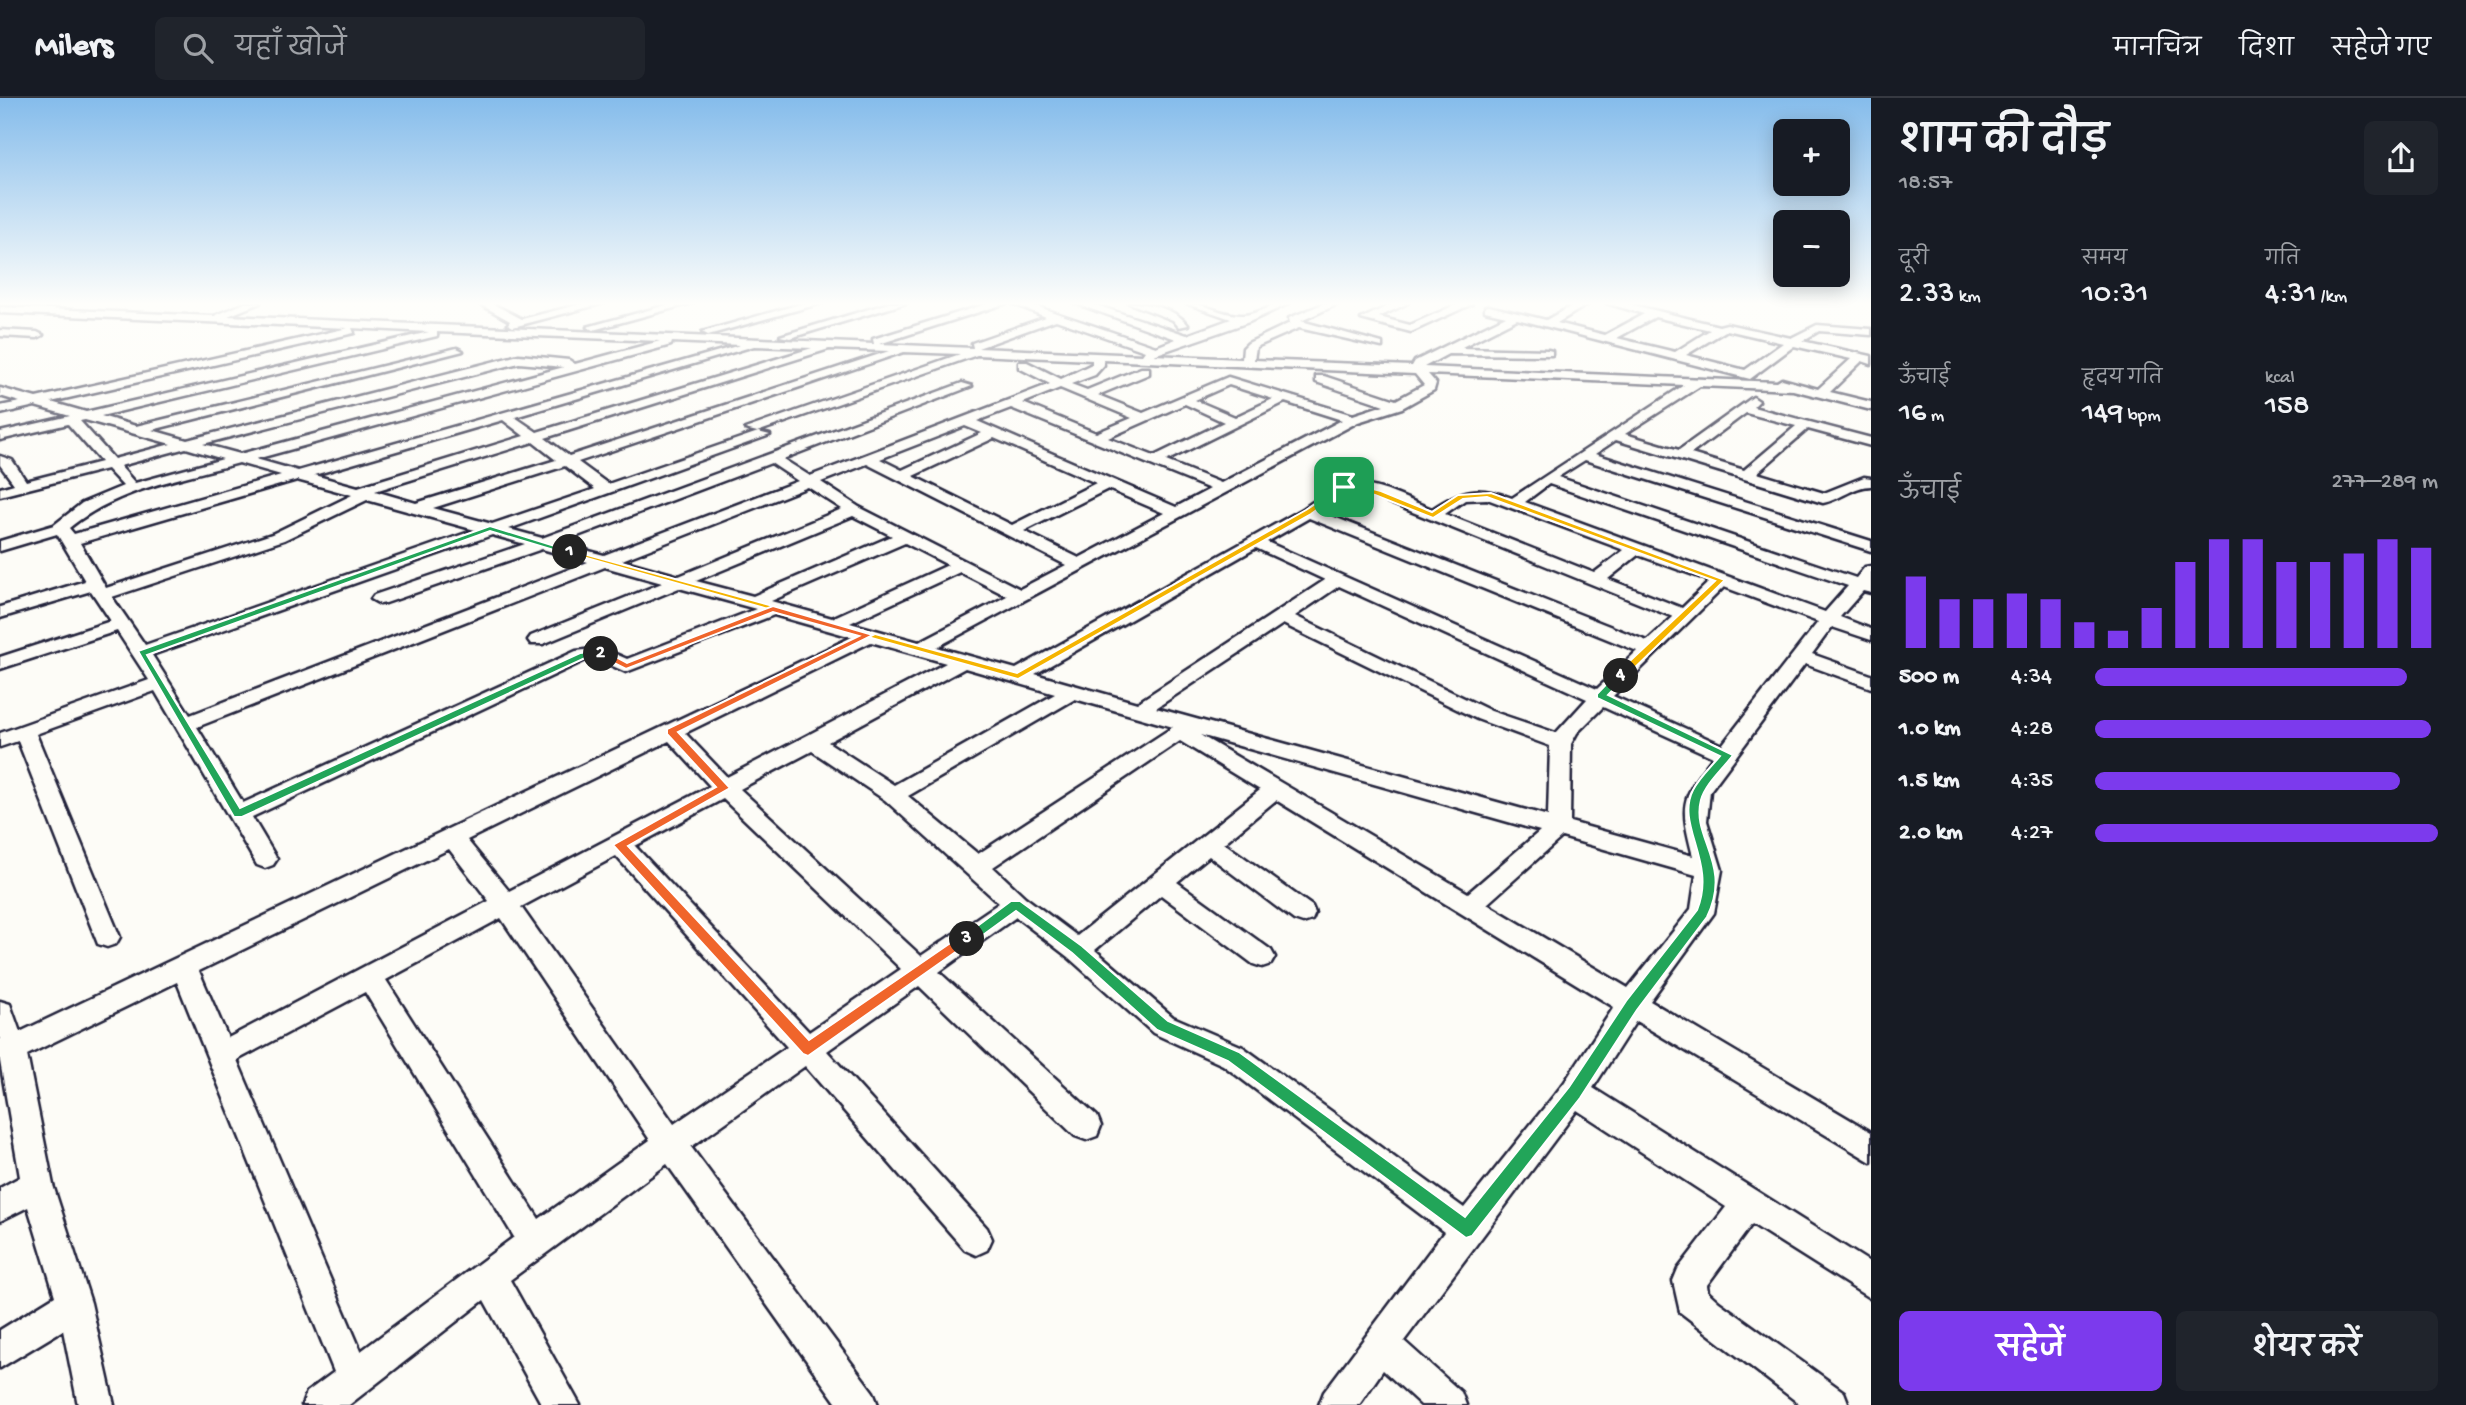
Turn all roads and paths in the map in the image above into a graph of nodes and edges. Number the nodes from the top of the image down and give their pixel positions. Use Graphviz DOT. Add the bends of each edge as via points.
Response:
graph roads {
  1 [pos="205,364"];
  2 [pos="307,364"];
  3 [pos="404,364"];
  4 [pos="500,364"];
  5 [pos="565,364"];
  6 [pos="590,364"];
  7 [pos="683,364"];
  8 [pos="689,364"];
  9 [pos="774,364"];
  10 [pos="849,364"];
  11 [pos="936,364"];
  12 [pos="1011,364"];
  13 [pos="1048,364"];
  14 [pos="1094,364"];
  15 [pos="1108,364"];
  16 [pos="1305,364"];
  17 [pos="1383,364"];
  18 [pos="1419,364"];
  19 [pos="1482,364"];
  20 [pos="1537,364"];
  21 [pos="1708,364"];
  22 [pos="1761,364"];
  23 [pos="1859,364"];
  24 [pos="1023,365"];
  25 [pos="583,366"];
  26 [pos="1381,368"];
  27 [pos="1417,369"];
  28 [pos="1145,371"];
  29 [pos="1492,372"];
  30 [pos="1747,374"];
  31 [pos="1554,375"];
  32 [pos="1320,379"];
  33 [pos="719,381"];
  34 [pos="1697,382"];
  35 [pos="1430,383"];
  36 [pos="1060,384"];
  37 [pos="1774,385"];
  38 [pos="966,386"];
  39 [pos="1794,386"];
  40 [pos="0,392"];
  41 [pos="1821,393"];
  42 [pos="1087,395"];
  43 [pos="1286,397"];
  44 [pos="1183,399"];
  45 [pos="35,402"];
  46 [pos="701,402"];
  47 [pos="1011,403"];
  48 [pos="1397,405"];
  49 [pos="1871,406"];
  50 [pos="1743,408"];
  51 [pos="0,410"];
  52 [pos="503,415"];
  53 [pos="1142,417"];
  54 [pos="80,418"];
  55 [pos="1353,419"];
  56 [pos="965,421"];
  57 [pos="1235,422"];
  58 [pos="1805,425"];
  59 [pos="133,430"];
  60 [pos="757,432"];
  61 [pos="994,433"];
  62 [pos="1613,435"];
  63 [pos="0,436"];
  64 [pos="534,437"];
  65 [pos="1096,438"];
  66 [pos="1871,443"];
  67 [pos="184,445"];
  68 [pos="791,451"];
  69 [pos="1585,455"];
  70 [pos="1680,456"];
  71 [pos="772,458"];
  72 [pos="0,460"];
  73 [pos="238,460"];
  74 [pos="870,460"];
  75 [pos="568,461"];
  76 [pos="1154,461"];
  77 [pos="113,463"];
  78 [pos="295,476"];
  79 [pos="901,476"];
  80 [pos="1745,476"];
  81 [pos="1547,478"];
  82 [pos="810,482"];
  83 [pos="1871,482"];
  84 [pos="1108,483"];
  85 [pos="23,487"];
  86 [pos="132,488"];
  87 [pos="1223,489"];
  88 [pos="602,491"];
  89 [pos="0,492"];
  90 [pos="365,492"];
  91 [pos="1514,503"];
  92 [pos="417,508"];
  93 [pos="854,510"];
  94 [pos="1175,512"];
  95 [pos="1308,512"];
  96 [pos="1433,515"];
  97 [pos="490,529"];
  98 [pos="1010,532"];
  99 [pos="66,534"];
  100 [pos="904,537"];
  101 [pos="1255,542"];
  102 [pos="541,544"];
  103 [pos="0,546"];
  104 [pos="1871,546"];
  105 [pos="1637,548"];
  106 [pos="599,561"];
  107 [pos="1080,565"];
  108 [pos="959,566"];
  109 [pos="1337,580"];
  110 [pos="1596,580"];
  111 [pos="1721,580"];
  112 [pos="1867,581"];
  113 [pos="678,582"];
  114 [pos="99,589"];
  115 [pos="1018,595"];
  116 [pos="380,599"];
  117 [pos="752,603"];
  118 [pos="773,609"];
  119 [pos="0,613"];
  120 [pos="1686,616"];
  121 [pos="1283,617"];
  122 [pos="1829,619"];
  123 [pos="123,623"];
  124 [pos="832,625"];
  125 [pos="868,635"];
  126 [pos="1871,635"];
  127 [pos="537,640"];
  128 [pos="1647,648"];
  129 [pos="918,650"];
  130 [pos="141,653"];
  131 [pos="1801,656"];
  132 [pos="964,661"];
  133 [pos="0,663"];
  134 [pos="1018,676"];
  135 [pos="1871,682"];
  136 [pos="159,683"];
  137 [pos="1075,691"];
  138 [pos="1601,696"];
  139 [pos="1141,709"];
  140 [pos="186,724"];
  141 [pos="1185,728"];
  142 [pos="24,731"];
  143 [pos="671,731"];
  144 [pos="0,740"];
  145 [pos="812,741"];
  146 [pos="1561,742"];
  147 [pos="1727,755"];
  148 [pos="724,788"];
  149 [pos="1278,788"];
  150 [pos="893,795"];
  151 [pos="238,814"];
  152 [pos="1557,829"];
  153 [pos="453,838"];
  154 [pos="1207,843"];
  155 [pos="620,845"];
  156 [pos="265,859"];
  157 [pos="977,866"];
  158 [pos="1710,870"];
  159 [pos="1158,881"];
  160 [pos="505,904"];
  161 [pos="1016,904"];
  162 [pos="1469,906"];
  163 [pos="1304,913"];
  164 [pos="107,937"];
  165 [pos="1077,950"];
  166 [pos="1262,957"];
  167 [pos="185,968"];
  168 [pos="920,972"];
  169 [pos="369,976"];
  170 [pos="1631,1005"];
  171 [pos="0,1012"];
  172 [pos="808,1050"];
  173 [pos="219,1056"];
  174 [pos="9,1066"];
  175 [pos="1574,1093"];
  176 [pos="1086,1126"];
  177 [pos="670,1144"];
  178 [pos="1871,1148"];
  179 [pos="37,1185"];
  180 [pos="1749,1202"];
  181 [pos="0,1205"];
  182 [pos="1466,1229"];
  183 [pos="976,1239"];
  184 [pos="535,1242"];
  185 [pos="489,1275"];
  186 [pos="1871,1282"];
  187 [pos="74,1303"];
  188 [pos="1381,1344"];
  189 [pos="0,1350"];
  190 [pos="355,1380"];
  191 [pos="96,1405"];
  192 [pos="320,1405"];
  193 [pos="562,1405"];
  194 [pos="860,1405"];
  195 [pos="1337,1405"];
  196 [pos="1448,1405"];
  197 [pos="1831,1405"];
  1 -- 45 [label="street"];
  2 -- 54 [label="street"];
  3 -- 59 [label="street"];
  4 -- 67 [label="street"];
  5 -- 25 [label="street"];
  6 -- 25 [label="street"];
  7 -- 52 [label="street"];
  8 -- 33 [label="street"];
  9 -- 33 [label="street"];
  10 -- 46 [label="street"];
  11 -- 60 [label="street"];
  12 -- 24 [label="street"];
  13 -- 24 [label="street"];
  14 -- 36 [label="street"];
  15 -- 28 [label="street"];
  16 -- 26 [label="street"];
  17 -- 26 [label="street"];
  18 -- 27 [label="street"];
  19 -- 29 [label="street"];
  20 -- 31 [label="street"];
  21 -- 30 [label="street"];
  22 -- 30 [label="street"];
  23 -- 41 [label="street"];
  24 -- 36 [label="street"];
  25 -- 73 [label="street"];
  26 -- 27 [label="street"];
  27 -- 29 [label="street"];
  27 -- 35 [label="street"];
  28 -- 32 [label="street"];
  28 -- 42 [label="street"];
  29 -- 31 [label="street"];
  30 -- 39 [label="street"];
  31 -- 34 [label="street"];
  32 -- 35 [label="street"];
  32 -- 48 [label="street"];
  33 -- 46 [label="street"];
  34 -- 37 [label="street"];
  34 -- 62 [label="street"];
  35 -- 48 [label="street"];
  36 -- 42 [label="street"];
  36 -- 47 [label="street"];
  37 -- 39 [label="street"];
  37 -- 50 [label="street"];
  38 -- 68 [label="street"];
  39 -- 41 [label="street"];
  40 -- 45 [label="street"];
  41 -- 49 [label="street"];
  42 -- 53 [label="street"];
  43 -- 44 [label="street" via="1228,380"];
  43 -- 55 [label="street"];
  43 -- 57 [label="street"];
  44 -- 53 [label="street"];
  44 -- 57 [label="street"];
  45 -- 51 [label="street"];
  45 -- 54 [label="street"];
  46 -- 60 [label="street"];
  46 -- 64 [label="street"];
  46 -- 75 [label="street"];
  47 -- 56 [label="street"];
  47 -- 65 [label="street"];
  48 -- 55 [label="street"];
  50 -- 58 [label="street"];
  50 -- 70 [label="street"];
  52 -- 64 [label="street"];
  52 -- 78 [label="street"];
  53 -- 65 [label="street"];
  54 -- 59 [label="street"];
  54 -- 63 [label="street"];
  54 -- 77 [label="street"];
  55 -- 87 [label="street"];
  56 -- 61 [label="street"];
  56 -- 74 [label="street"];
  57 -- 76 [label="street"];
  58 -- 66 [label="street"];
  58 -- 80 [label="street"];
  59 -- 67 [label="street"];
  60 -- 68 [label="street"];
  60 -- 88 [label="street"];
  61 -- 79 [label="street"];
  61 -- 84 [label="street"];
  62 -- 69 [label="street"];
  62 -- 70 [label="street"];
  64 -- 75 [label="street"];
  64 -- 90 [label="street"];
  65 -- 76 [label="street"];
  67 -- 73 [label="street"];
  67 -- 77 [label="street"];
  68 -- 71 [label="street"];
  69 -- 81 [label="street"];
  69 -- 104 [label="street"];
  70 -- 80 [label="street"];
  71 -- 82 [label="street"];
  71 -- 102 [label="street"];
  72 -- 85 [label="street" via="8,463"];
  73 -- 78 [label="street"];
  73 -- 86 [label="street"];
  74 -- 79 [label="street"];
  74 -- 82 [label="street"];
  75 -- 88 [label="street" via="602,486"];
  75 -- 92 [label="street"];
  76 -- 87 [label="street"];
  77 -- 85 [label="street"];
  77 -- 86 [label="street"];
  78 -- 90 [label="street"];
  78 -- 99 [label="street"];
  79 -- 98 [label="street"];
  80 -- 83 [label="street" via="1823,498 1857,481"];
  81 -- 91 [label="street"];
  81 -- 112 [label="street"];
  82 -- 93 [label="street"];
  82 -- 106 [label="street"];
  84 -- 94 [label="street"];
  84 -- 98 [label="street"];
  85 -- 89 [label="street"];
  86 -- 99 [label="street" via="87,506"];
  87 -- 94 [label="street"];
  88 -- 97 [label="street"];
  90 -- 92 [label="street"];
  90 -- 114 [label="street" via="278,537"];
  91 -- 96 [label="street" via="1488,494 1469,494"];
  91 -- 105 [label="street"];
  92 -- 97 [label="street"];
  93 -- 100 [label="street"];
  93 -- 113 [label="street"];
  94 -- 107 [label="street"];
  95 -- 96 [label="street" via="1338,490 1353,486"];
  95 -- 101 [label="street"];
  95 -- 128 [label="street"];
  96 -- 110 [label="street"];
  97 -- 102 [label="street"];
  97 -- 130 [label="street"];
  98 -- 107 [label="street"];
  99 -- 103 [label="street"];
  99 -- 114 [label="street"];
  100 -- 108 [label="street"];
  100 -- 117 [label="street"];
  101 -- 109 [label="street"];
  101 -- 134 [label="street"];
  102 -- 106 [label="street"];
  102 -- 116 [label="street"];
  105 -- 110 [label="street"];
  105 -- 111 [label="street"];
  106 -- 113 [label="street"];
  106 -- 140 [label="street"];
  107 -- 115 [label="street"];
  108 -- 115 [label="street"];
  108 -- 124 [label="street"];
  109 -- 121 [label="street"];
  109 -- 138 [label="street"];
  110 -- 120 [label="street"];
  111 -- 120 [label="street"];
  111 -- 122 [label="street"];
  112 -- 122 [label="street"];
  113 -- 117 [label="street"];
  113 -- 127 [label="street"];
  114 -- 119 [label="street"];
  114 -- 123 [label="street"];
  115 -- 129 [label="street"];
  117 -- 118 [label="street"];
  118 -- 124 [label="street"];
  118 -- 151 [label="street" via="626,666 602,654 583,655"];
  120 -- 128 [label="street"];
  121 -- 139 [label="street"];
  121 -- 146 [label="street" via="1483,715"];
  122 -- 126 [label="street"];
  122 -- 131 [label="street"];
  123 -- 130 [label="street"];
  123 -- 133 [label="street"];
  124 -- 125 [label="street"];
  125 -- 129 [label="street"];
  125 -- 143 [label="street"];
  128 -- 138 [label="street"];
  129 -- 132 [label="street"];
  130 -- 136 [label="street"];
  131 -- 135 [label="street"];
  131 -- 147 [label="street"];
  132 -- 134 [label="street"];
  132 -- 145 [label="street"];
  134 -- 137 [label="street"];
  136 -- 140 [label="street"];
  136 -- 142 [label="street"];
  137 -- 139 [label="street"];
  137 -- 150 [label="street"];
  138 -- 146 [label="street"];
  138 -- 147 [label="street"];
  139 -- 141 [label="street"];
  140 -- 151 [label="street"];
  141 -- 149 [label="street"];
  141 -- 152 [label="street"];
  141 -- 157 [label="street"];
  142 -- 144 [label="street"];
  142 -- 164 [label="street"];
  143 -- 148 [label="street"];
  143 -- 153 [label="street"];
  145 -- 148 [label="street"];
  145 -- 150 [label="street"];
  146 -- 152 [label="street"];
  147 -- 158 [label="street" via="1699,790 1693,814"];
  148 -- 155 [label="street"];
  148 -- 168 [label="street"];
  149 -- 154 [label="street"];
  149 -- 162 [label="street"];
  150 -- 157 [label="street"];
  151 -- 156 [label="street"];
  152 -- 158 [label="street"];
  152 -- 162 [label="street"];
  153 -- 160 [label="street"];
  153 -- 167 [label="street"];
  154 -- 159 [label="street"];
  154 -- 163 [label="street"];
  155 -- 160 [label="street"];
  155 -- 172 [label="street"];
  157 -- 161 [label="street"];
  158 -- 170 [label="street" via="1708,900 1702,913"];
  159 -- 165 [label="street"];
  159 -- 166 [label="street"];
  160 -- 169 [label="street"];
  160 -- 177 [label="street"];
  161 -- 165 [label="street"];
  161 -- 168 [label="street"];
  162 -- 170 [label="street"];
  165 -- 182 [label="street" via="1163,1025 1251,1068"];
  167 -- 173 [label="street"];
  167 -- 174 [label="street"];
  168 -- 172 [label="street"];
  168 -- 176 [label="street"];
  169 -- 173 [label="street"];
  169 -- 184 [label="street"];
  170 -- 175 [label="street"];
  170 -- 178 [label="street"];
  171 -- 174 [label="street"];
  172 -- 177 [label="street"];
  172 -- 183 [label="street"];
  173 -- 190 [label="street"];
  174 -- 179 [label="street"];
  175 -- 180 [label="street"];
  175 -- 182 [label="street"];
  177 -- 184 [label="street"];
  177 -- 194 [label="street"];
  179 -- 181 [label="street"];
  179 -- 187 [label="street"];
  180 -- 186 [label="street"];
  180 -- 197 [label="street" via="1690,1281 1692,1300"];
  182 -- 188 [label="street"];
  184 -- 185 [label="street"];
  185 -- 190 [label="street"];
  185 -- 193 [label="street"];
  187 -- 189 [label="street"];
  187 -- 191 [label="street"];
  188 -- 195 [label="street"];
  188 -- 196 [label="street"];
  190 -- 192 [label="street"];
}
